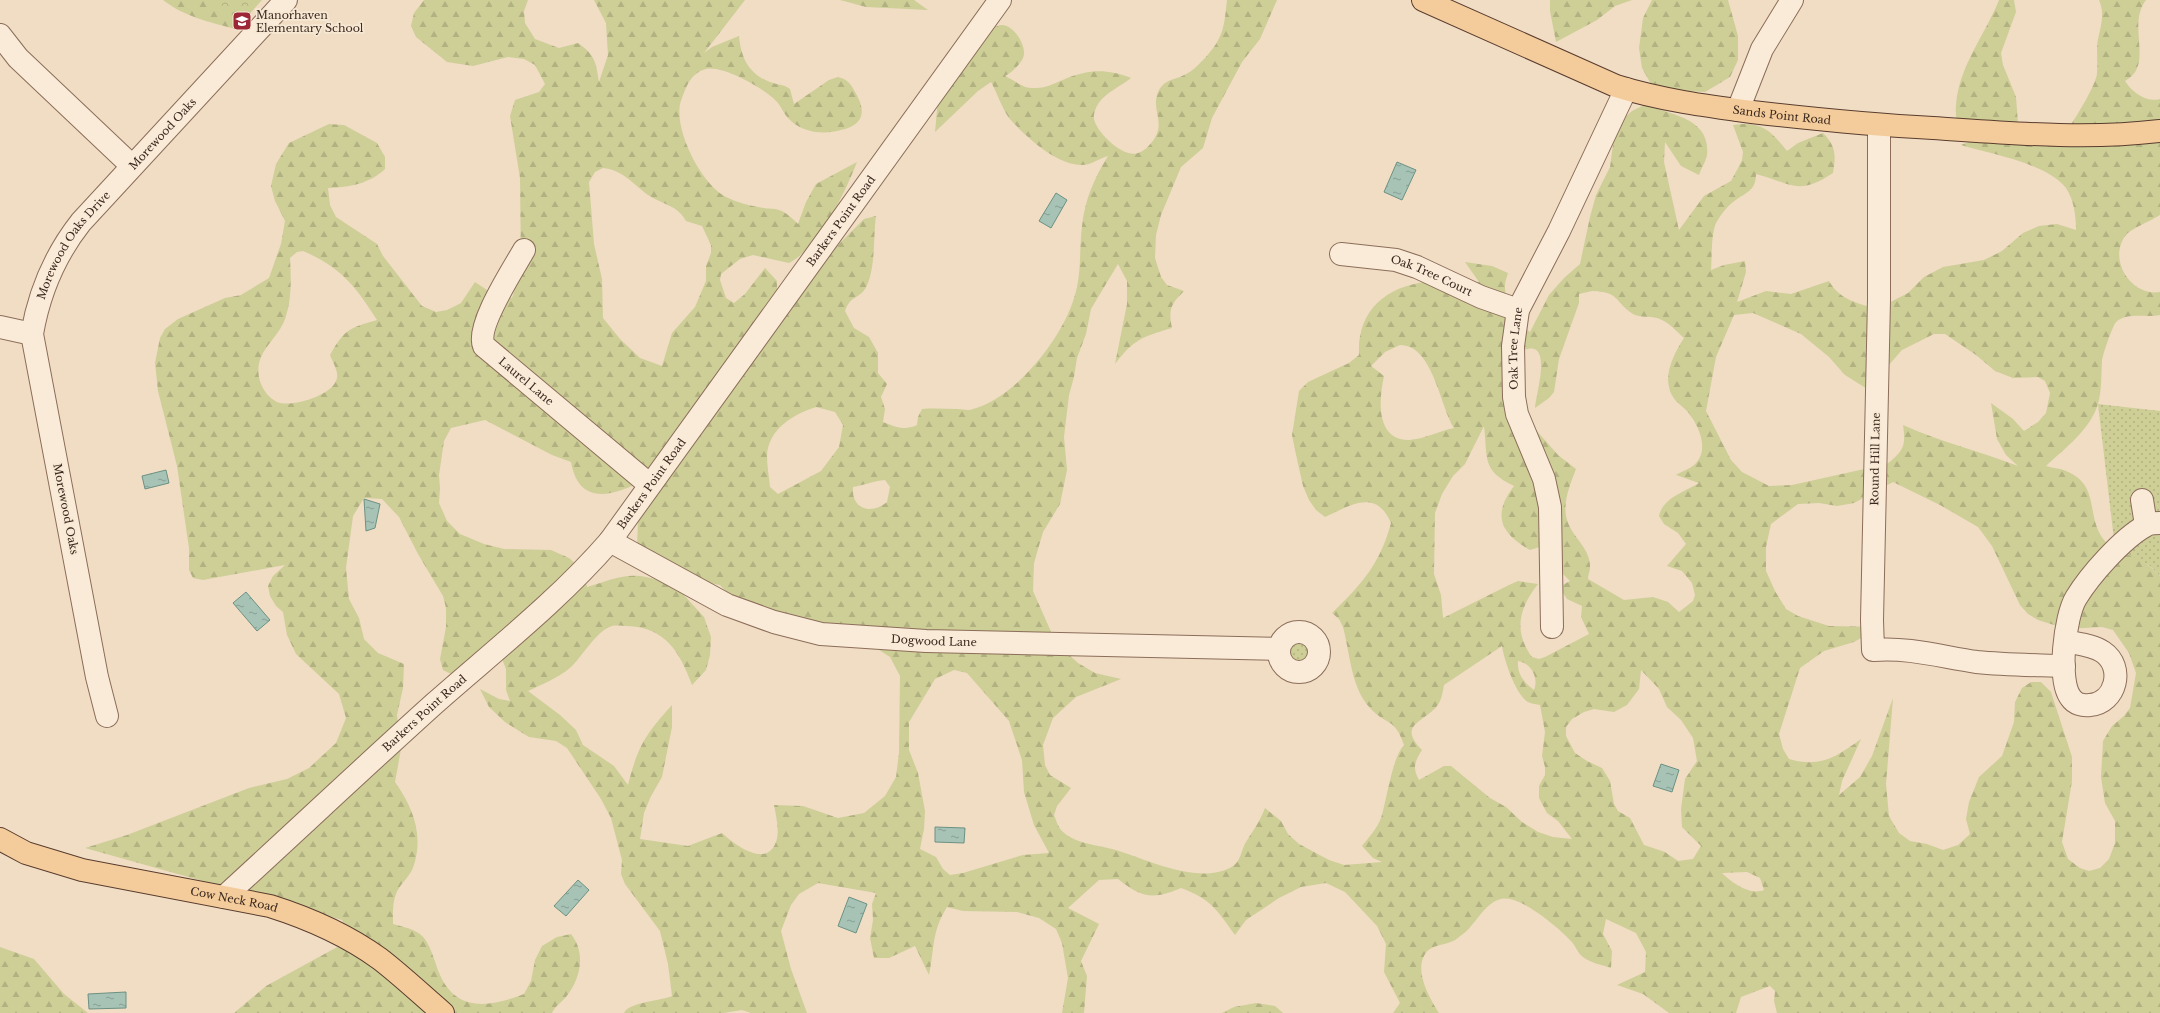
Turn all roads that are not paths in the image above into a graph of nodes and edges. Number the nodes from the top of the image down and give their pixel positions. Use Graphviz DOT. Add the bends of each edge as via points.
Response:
graph roads {
  1 [pos="286,0"];
  2 [pos="1000,0"];
  3 [pos="1423,0"];
  4 [pos="1792,0"];
  5 [pos="0,35"];
  6 [pos="1626,89"];
  7 [pos="1738,110"];
  8 [pos="1879,125"];
  9 [pos="2160,131"];
  10 [pos="131,165"];
  11 [pos="524,250"];
  12 [pos="1342,254"];
  13 [pos="1518,310"];
  14 [pos="0,327"];
  15 [pos="32,334"];
  16 [pos="650,485"];
  17 [pos="2142,500"];
  18 [pos="2153,524"];
  19 [pos="610,541"];
  20 [pos="1552,627"];
  21 [pos="2065,641"];
  22 [pos="1278,649"];
  23 [pos="2064,666"];
  24 [pos="107,716"];
  25 [pos="0,839"];
  26 [pos="224,897"];
  27 [pos="443,1013"];
  1 -- 10 [label="street, Morewood Oaks"];
  2 -- 16 [label="street, Barkers Point Road"];
  3 -- 6 [label="main road, Sands Point Road"];
  4 -- 7 [label="street" via="1762,50"];
  5 -- 10 [label="street, Morewood Oaks" via="18,58"];
  6 -- 7 [label="main road, Sands Point Road" via="1686,103"];
  6 -- 13 [label="street, Oak Tree Lane" via="1560,231"];
  7 -- 8 [label="main road, Sands Point Road"];
  8 -- 9 [label="main road, Sands Point Road" via="2042,135 2133,134"];
  8 -- 23 [label="street, Round Hill Lane" via="1880,300 1873,650 1910,650 1980,662"];
  10 -- 15 [label="street, Morewood Oaks Drive" via="81,222 62,249 39,301"];
  11 -- 16 [label="street, Laurel Lane" via="486,322 482,338 484,346"];
  12 -- 13 [label="street, Oak Tree Court" via="1396,260 1481,297"];
  13 -- 20 [label="street, Oak Tree Lane" via="1514,346 1514,397 1517,414 1544,479 1550,507"];
  14 -- 15 [label="street"];
  15 -- 24 [label="street, Morewood Oaks" via="97,677"];
  16 -- 19 [label="street, Barkers Point Road"];
  17 -- 18 [label="street"];
  18 -- 21 [label="street" via="2115,548 2075,598"];
  19 -- 22 [label="street, Dogwood Lane" via="727,605 774,622 822,634 926,641"];
  19 -- 26 [label="street, Barkers Point Road" via="584,571 547,606 430,708"];
  21 -- 23 [label="street"];
  21 -- 23 [label="street" via="2082,644 2104,653 2115,670 2116,683 2109,695 2099,703 2078,704 2070,698 2066,690"];
  25 -- 26 [label="main road, Cow Neck Road" via="26,853 82,870"];
  26 -- 27 [label="main road, Cow Neck Road" via="270,906 297,915 350,940 380,959"];
}
